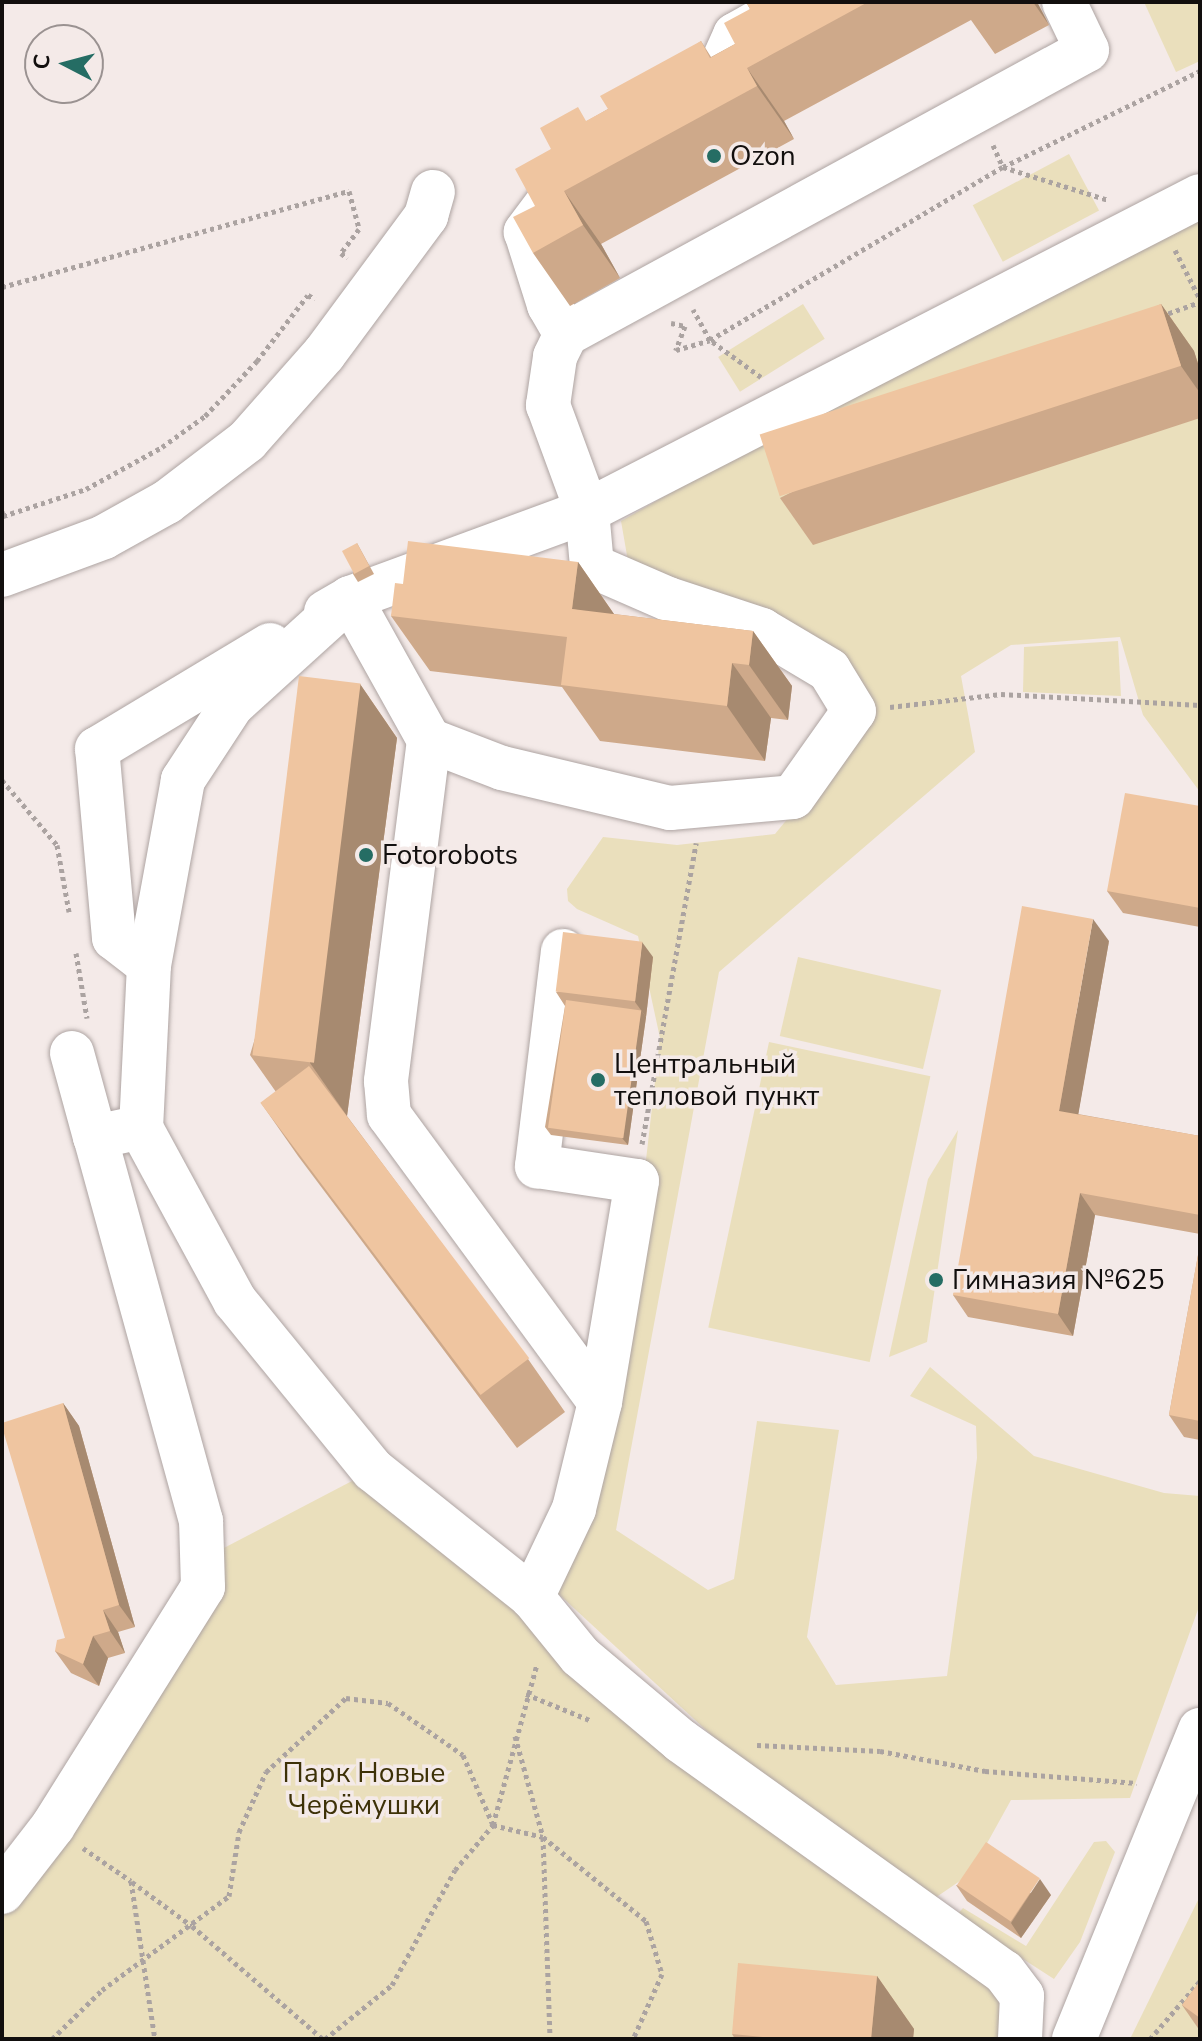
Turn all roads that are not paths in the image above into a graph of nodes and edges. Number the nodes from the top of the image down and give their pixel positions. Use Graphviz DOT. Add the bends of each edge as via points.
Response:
graph roads {
  1 [pos="794,2"];
  2 [pos="1064,2"];
  3 [pos="662,112"];
  4 [pos="576,166"];
  5 [pos="433,192"];
  6 [pos="1200,196"];
  7 [pos="566,334"];
  8 [pos="587,511"];
  9 [pos="2,575"];
  10 [pos="350,598"];
  11 [pos="429,740"];
  12 [pos="563,951"];
  13 [pos="149,965"];
  14 [pos="72,1053"];
  15 [pos="141,1128"];
  16 [pos="95,1137"];
  17 [pos="600,1402"];
  18 [pos="532,1597"];
  19 [pos="1200,1730"];
  20 [pos="2,1892"];
  21 [pos="1020,2039"];
  22 [pos="1074,2039"];
  1 -- 3 [label="lane" via="735,35 713,84"];
  2 -- 7 [label="lane" via="1087,50"];
  4 -- 7 [label="lane" via="526,232 549,305"];
  5 -- 9 [label="lane" via="426,216 324,354 247,441 167,502 116,530"];
  6 -- 8 [label="lane"];
  7 -- 8 [label="lane" via="555,357 548,405"];
  8 -- 10 [label="lane"];
  8 -- 11 [label="lane" via="592,566 668,599 762,630 829,670 854,711 793,797 670,808 502,768"];
  10 -- 11 [label="lane"];
  10 -- 13 [label="lane" via="232,705 183,780"];
  10 -- 13 [label="lane" via="97,749 114,938"];
  11 -- 17 [label="lane" via="386,1081 389,1115"];
  12 -- 17 [label="lane" via="537,1166 635,1181"];
  13 -- 15 [label="lane"];
  14 -- 16 [label="lane"];
  15 -- 16 [label="lane"];
  15 -- 18 [label="lane" via="235,1301 373,1470"];
  16 -- 20 [label="lane" via="201,1521 203,1587 53,1826"];
  17 -- 18 [label="lane" via="574,1509"];
  18 -- 21 [label="lane" via="580,1656 681,1741 1004,1972 1022,1996"];
  19 -- 22 [label="lane"];
}
